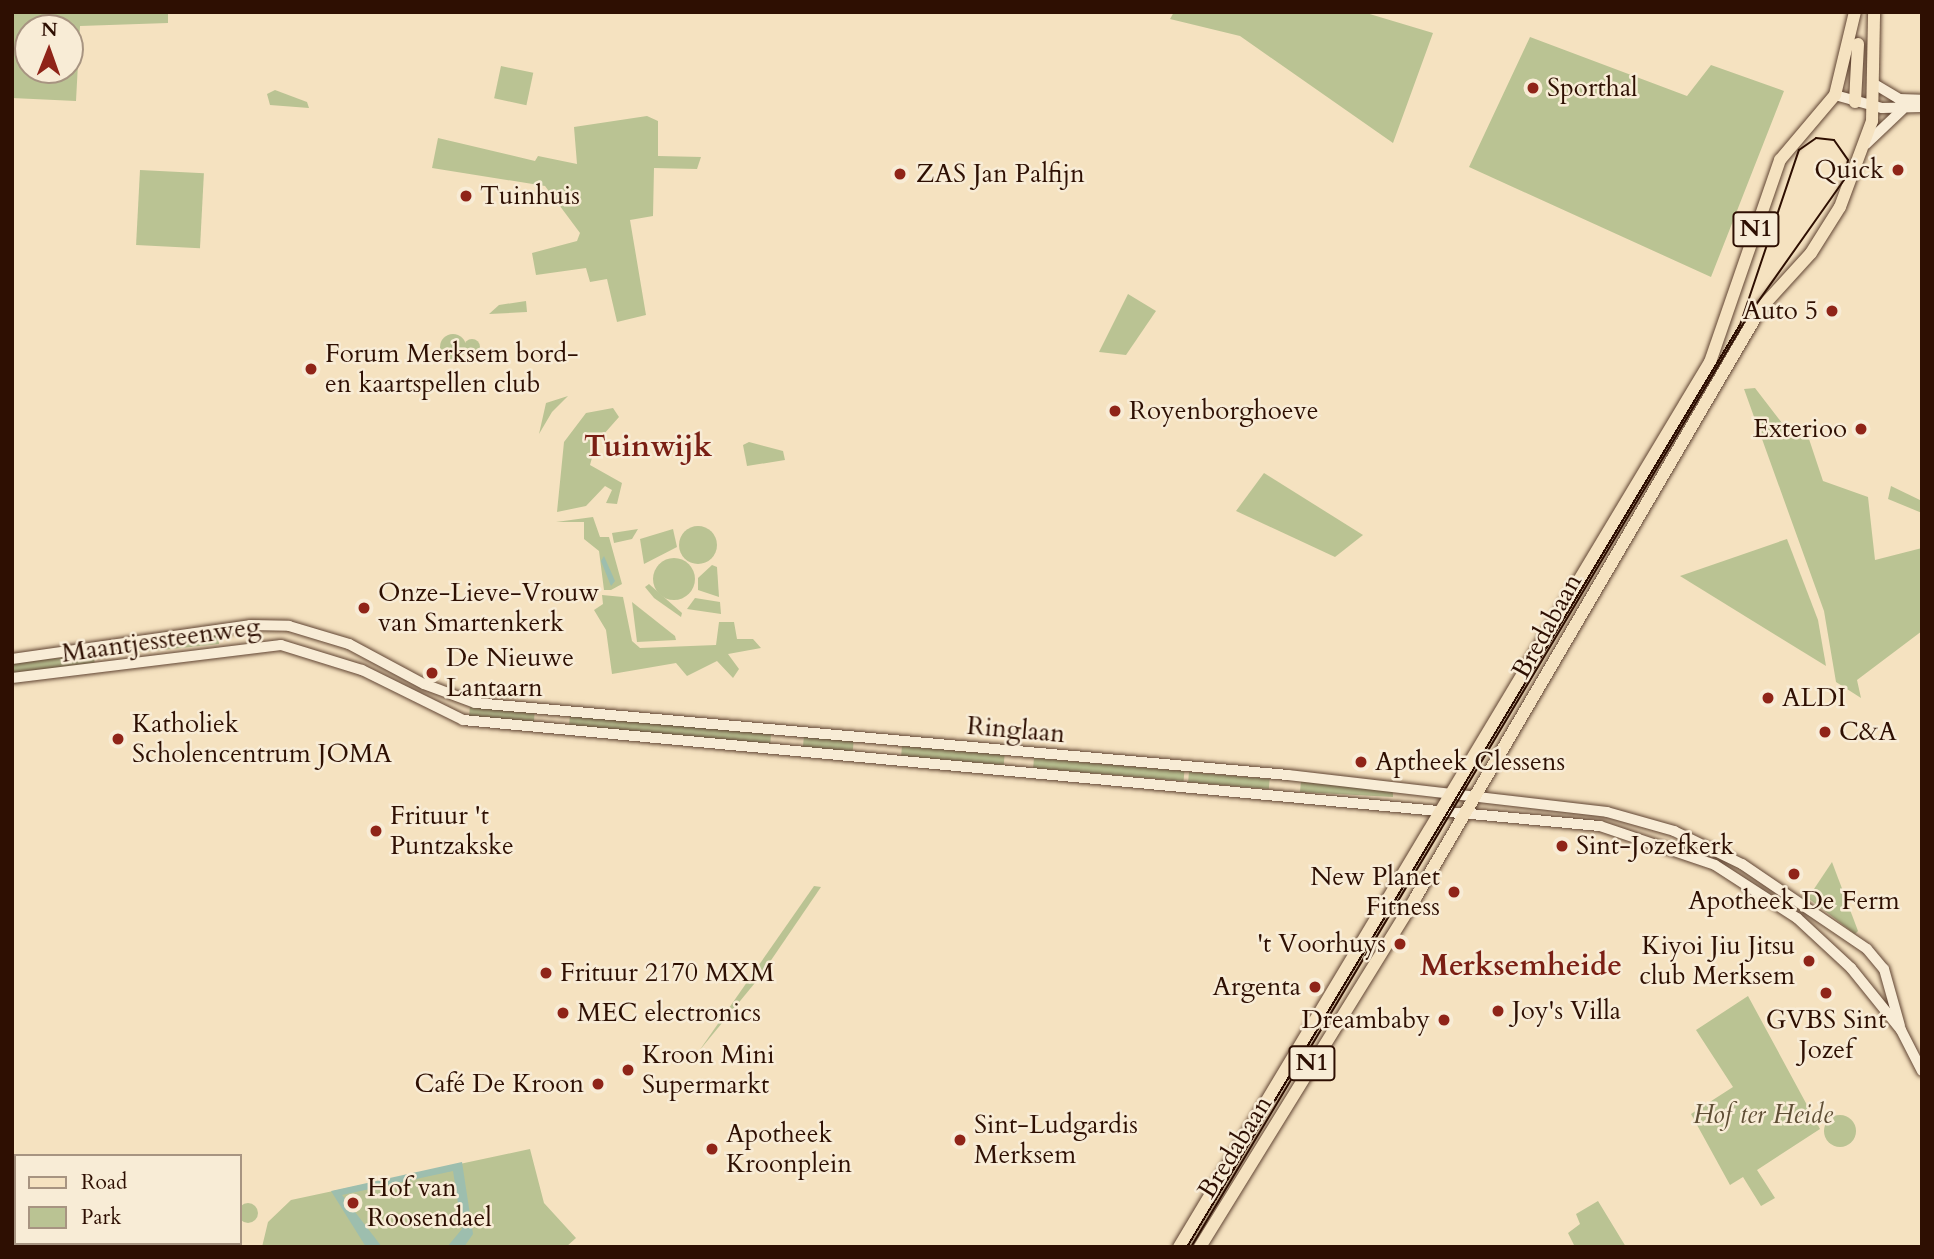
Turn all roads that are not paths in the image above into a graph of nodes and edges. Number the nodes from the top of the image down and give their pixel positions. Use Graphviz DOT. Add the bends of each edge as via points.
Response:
graph roads {
  1 [pos="1856,12"];
  2 [pos="1874,12"];
  3 [pos="1853,87"];
  4 [pos="1835,94"];
  5 [pos="1874,95"];
  6 [pos="1922,100"];
  7 [pos="1855,102"];
  8 [pos="1922,107"];
  9 [pos="1902,110"];
  10 [pos="1866,144"];
  11 [pos="12,659"];
  12 [pos="12,678"];
  13 [pos="551,709"];
  14 [pos="552,728"];
  15 [pos="1453,792"];
  16 [pos="1477,794"];
  17 [pos="1443,809"];
  18 [pos="1465,811"];
  19 [pos="1901,1030"];
  20 [pos="1922,1071"];
  21 [pos="1179,1247"];
  22 [pos="1200,1247"];
  1 -- 3 [label="main road"];
  1 -- 4 [label="main road, Bredabaan / N1"];
  2 -- 5 [label="main road, Bredabaan / N1"];
  3 -- 5 [label="main road" via="1862,98"];
  3 -- 7 [label="main road"];
  4 -- 7 [label="street"];
  4 -- 15 [label="main road, Bredabaan / N1" via="1780,160 1710,362"];
  5 -- 6 [label="street"];
  5 -- 7 [label="street"];
  5 -- 9 [label="street"];
  5 -- 10 [label="main road, Bredabaan / N1"];
  8 -- 9 [label="street"];
  9 -- 10 [label="street"];
  10 -- 16 [label="main road, Bredabaan / N1" via="1831,223 1761,308"];
  11 -- 13 [label="street, Maantjessteenweg" via="272,625 328,635 461,700"];
  12 -- 14 [label="street, Maantjessteenweg" via="281,645 362,670 463,720"];
  13 -- 15 [label="street, Ringlaan"];
  14 -- 17 [label="street, Ringlaan"];
  15 -- 16 [label="street, Ringlaan"];
  15 -- 17 [label="main road, Bredabaan / N1"];
  16 -- 18 [label="main road, Bredabaan / N1"];
  16 -- 19 [label="street, Ringlaan" via="1579,807 1661,827 1742,864 1877,958"];
  17 -- 18 [label="street, Ringlaan"];
  17 -- 21 [label="main road, Bredabaan / N1"];
  18 -- 19 [label="street, Ringlaan" via="1543,816 1635,833 1715,865 1791,913 1851,968"];
  18 -- 22 [label="main road, Bredabaan / N1"];
  19 -- 20 [label="street"];
}
